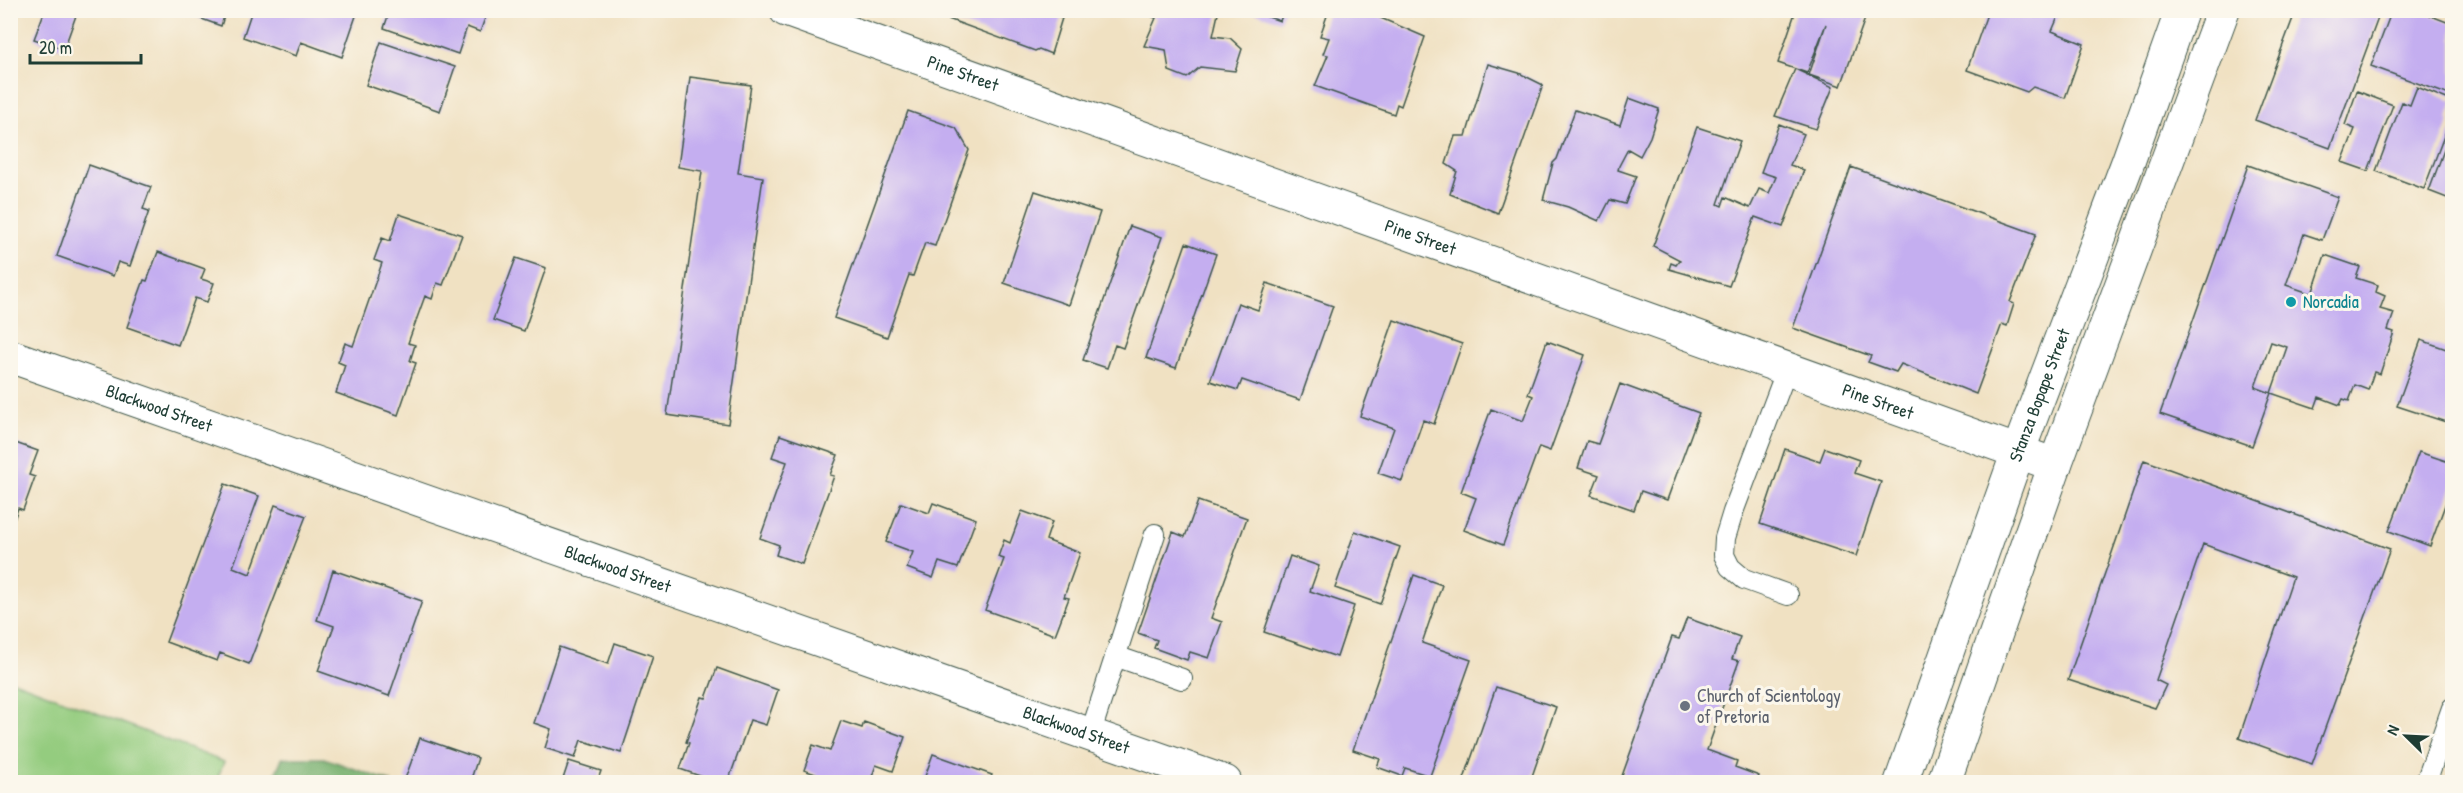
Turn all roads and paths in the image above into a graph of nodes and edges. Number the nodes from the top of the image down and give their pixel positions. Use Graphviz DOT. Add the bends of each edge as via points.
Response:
graph roads {
  1 [pos="786,10"];
  2 [pos="2182,10"];
  3 [pos="2223,10"];
  4 [pos="10,356"];
  5 [pos="1787,369"];
  6 [pos="2018,452"];
  7 [pos="2055,465"];
  8 [pos="1155,534"];
  9 [pos="1788,595"];
  10 [pos="1115,656"];
  11 [pos="1182,679"];
  12 [pos="2452,708"];
  13 [pos="1090,735"];
  14 [pos="1225,783"];
  15 [pos="1901,783"];
  16 [pos="1944,783"];
  17 [pos="2426,783"];
  1 -- 5 [label="street, Pine Street"];
  2 -- 6 [label="street, Stanza Bopape Street"];
  3 -- 7 [label="street, Stanza Bopape Street"];
  4 -- 13 [label="street, Blackwood Street"];
  5 -- 6 [label="street, Pine Street"];
  5 -- 9 [label="lane" via="1733,512 1724,555 1730,567 1744,579"];
  6 -- 7 [label="street, Pine Street"];
  6 -- 15 [label="street, Stanza Bopape Street"];
  7 -- 16 [label="street, Stanza Bopape Street"];
  8 -- 10 [label="lane"];
  10 -- 11 [label="lane"];
  10 -- 13 [label="lane"];
  12 -- 17 [label="lane"];
  13 -- 14 [label="street, Blackwood Street"];
}
